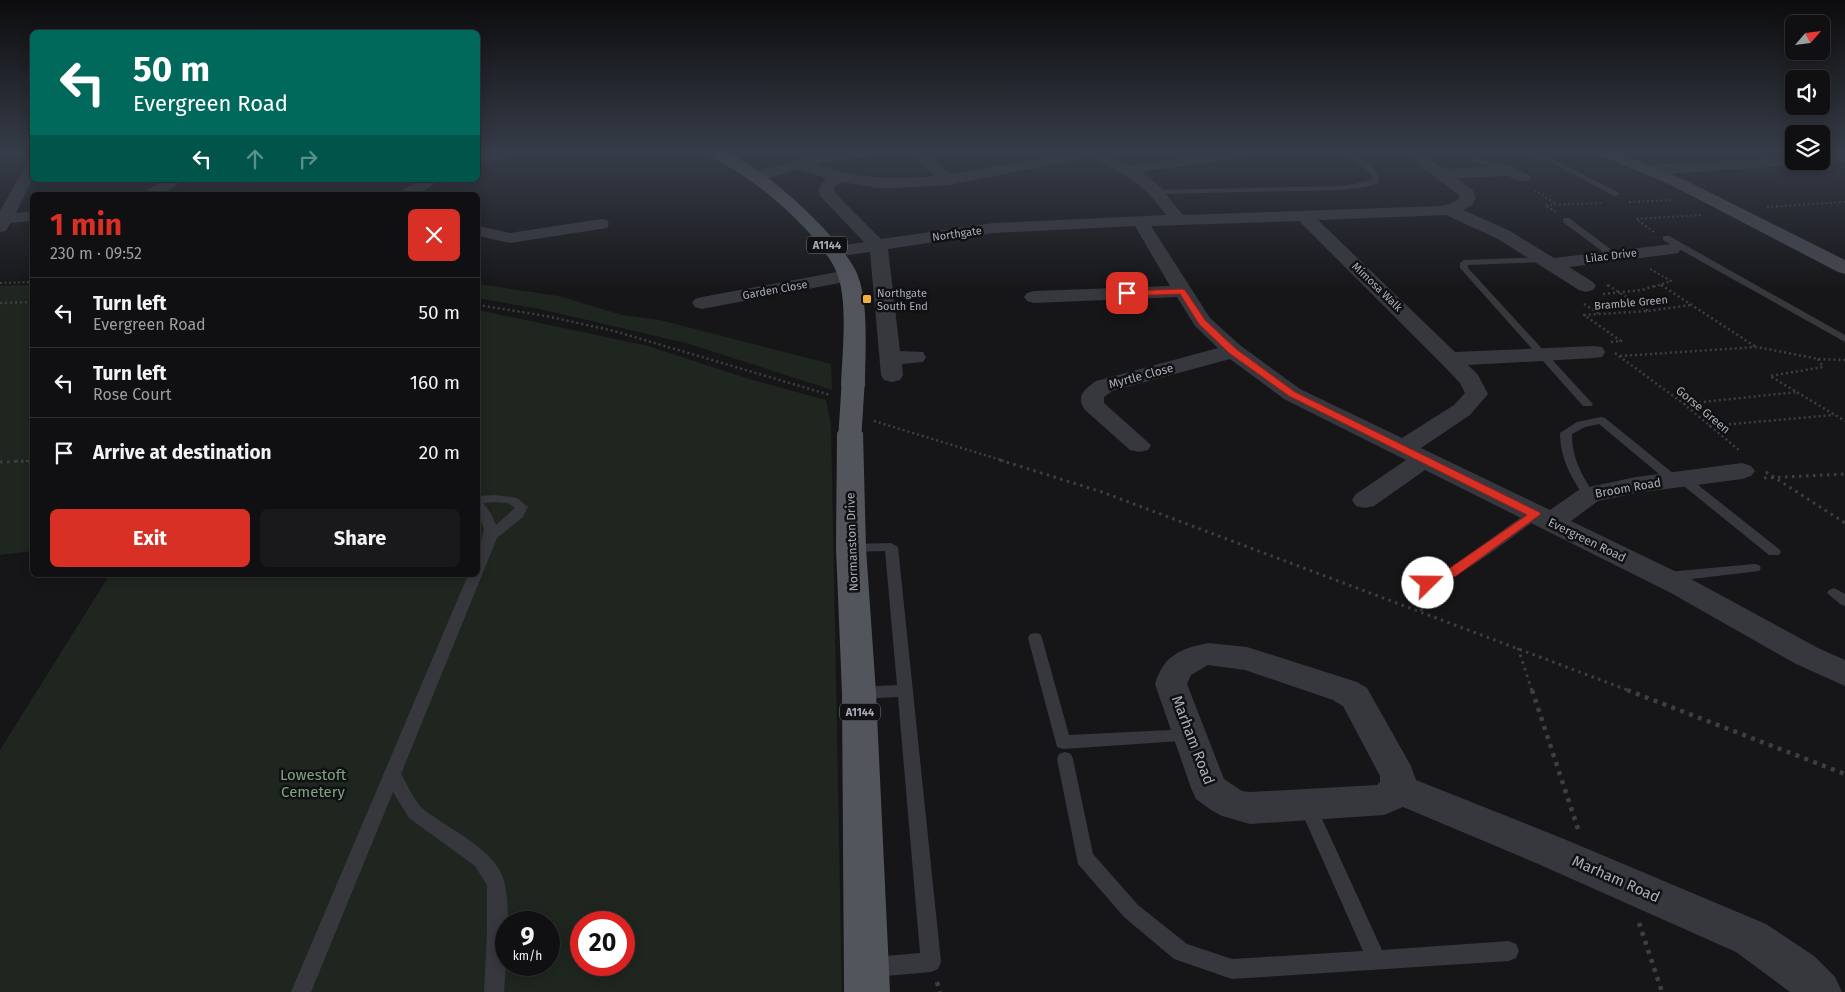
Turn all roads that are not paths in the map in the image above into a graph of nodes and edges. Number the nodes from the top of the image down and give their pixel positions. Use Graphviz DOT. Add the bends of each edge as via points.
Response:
graph roads {
  1 [pos="14,199"];
  2 [pos="782,199"];
  3 [pos="831,199"];
  4 [pos="1162,199"];
  5 [pos="1467,199"];
  6 [pos="1710,199"];
  7 [pos="1450,210"];
  8 [pos="30,216"];
  9 [pos="1304,216"];
  10 [pos="1178,220"];
  11 [pos="1566,220"];
  12 [pos="2,223"];
  13 [pos="1141,223"];
  14 [pos="600,224"];
  15 [pos="480,231"];
  16 [pos="1669,243"];
  17 [pos="877,246"];
  18 [pos="833,252"];
  19 [pos="1618,255"];
  20 [pos="1547,262"];
  21 [pos="1845,268"];
  22 [pos="848,276"];
  23 [pos="1586,286"];
  24 [pos="1182,291"];
  25 [pos="1034,296"];
  26 [pos="702,303"];
  27 [pos="1845,339"];
  28 [pos="1604,348"];
  29 [pos="1233,351"];
  30 [pos="1542,355"];
  31 [pos="915,357"];
  32 [pos="1450,359"];
  33 [pos="1587,404"];
  34 [pos="1139,445"];
  35 [pos="1413,454"];
  36 [pos="1749,464"];
  37 [pos="1679,481"];
  38 [pos="1589,495"];
  39 [pos="480,500"];
  40 [pos="1365,500"];
  41 [pos="480,508"];
  42 [pos="1543,518"];
  43 [pos="492,535"];
  44 [pos="852,548"];
  45 [pos="1774,552"];
  46 [pos="480,565"];
  47 [pos="1754,568"];
  48 [pos="474,577"];
  49 [pos="1665,578"];
  50 [pos="1428,583"];
  51 [pos="1035,638"];
  52 [pos="1845,674"];
  53 [pos="906,691"];
  54 [pos="859,694"];
  55 [pos="1190,735"];
  56 [pos="1065,760"];
  57 [pos="391,773"];
  58 [pos="1399,789"];
  59 [pos="1307,804"];
  60 [pos="1509,951"];
  61 [pos="1376,960"];
  62 [pos="866,980"];
  63 [pos="301,992"];
  64 [pos="494,992"];
  65 [pos="1820,992"];
  1 -- 12 [label="street"];
  2 -- 18 [label="main road, Normanston Drive / A1144"];
  3 -- 17 [label="street"];
  4 -- 10 [label="street"];
  5 -- 7 [label="street"];
  6 -- 21 [label="main road"];
  7 -- 9 [label="street, Northgate"];
  7 -- 20 [label="street, Lilac Drive" via="1504,235"];
  8 -- 12 [label="street"];
  9 -- 10 [label="street, Northgate"];
  9 -- 32 [label="street, Mimosa Walk"];
  10 -- 13 [label="street, Northgate"];
  11 -- 19 [label="lane"];
  13 -- 17 [label="street, Northgate" via="994,228"];
  13 -- 24 [label="street, Evergreen Road"];
  14 -- 15 [label="street" via="510,238"];
  16 -- 19 [label="street, Lilac Drive"];
  16 -- 27 [label="lane"];
  17 -- 18 [label="street, Northgate"];
  17 -- 31 [label="street" via="891,367"];
  18 -- 22 [label="main road, Normanston Drive / A1144"];
  19 -- 20 [label="street, Lilac Drive"];
  20 -- 23 [label="street, Lilac Drive"];
  20 -- 30 [label="lane" via="1464,263 1464,268"];
  22 -- 26 [label="street, Garden Close"];
  22 -- 44 [label="main road, Normanston Drive / A1144, bridge" via="852,300 843,391 860,425"];
  24 -- 25 [label="street"];
  24 -- 29 [label="street, Evergreen Road" via="1202,322"];
  28 -- 30 [label="street"];
  29 -- 34 [label="street, Myrtle Close" via="1104,386 1092,394 1093,406"];
  29 -- 35 [label="street, Evergreen Road" via="1292,394"];
  30 -- 32 [label="street"];
  30 -- 33 [label="lane"];
  32 -- 35 [label="street, Mimosa Walk" via="1470,380 1476,394"];
  35 -- 40 [label="street"];
  35 -- 42 [label="street, Evergreen Road"];
  36 -- 37 [label="street, Broom Road"];
  37 -- 38 [label="street, Broom Road" via="1636,485"];
  37 -- 38 [label="lane" via="1601,420 1581,424 1566,433 1566,448 1572,467"];
  37 -- 45 [label="lane"];
  38 -- 42 [label="street, Broom Road"];
  39 -- 43 [label="lane" via="505,498 522,507"];
  41 -- 43 [label="lane" via="489,522"];
  42 -- 49 [label="street, Evergreen Road"];
  42 -- 50 [label="lane" via="1452,573"];
  43 -- 46 [label="lane"];
  44 -- 53 [label="lane" via="891,547"];
  44 -- 54 [label="main road, Normanston Drive / A1144"];
  47 -- 49 [label="lane"];
  48 -- 57 [label="lane"];
  49 -- 52 [label="street, Evergreen Road"];
  51 -- 55 [label="lane" via="1063,742"];
  53 -- 54 [label="lane"];
  53 -- 62 [label="lane" via="931,962"];
  54 -- 62 [label="main road, Normanston Drive / A1144"];
  55 -- 58 [label="street, Marham Road" via="1171,684 1182,663 1208,654 1247,659 1355,697 1398,776"];
  55 -- 59 [label="street, Marham Road" via="1209,788 1224,800 1250,808"];
  56 -- 61 [label="lane" via="1085,858 1131,911 1181,952 1232,969"];
  57 -- 63 [label="lane"];
  57 -- 64 [label="lane" via="415,813 482,860 496,884"];
  58 -- 59 [label="street, Marham Road" via="1384,800"];
  58 -- 65 [label="street, Marham Road" via="1751,938 1799,971"];
  59 -- 61 [label="lane"];
  60 -- 61 [label="lane"];
}
